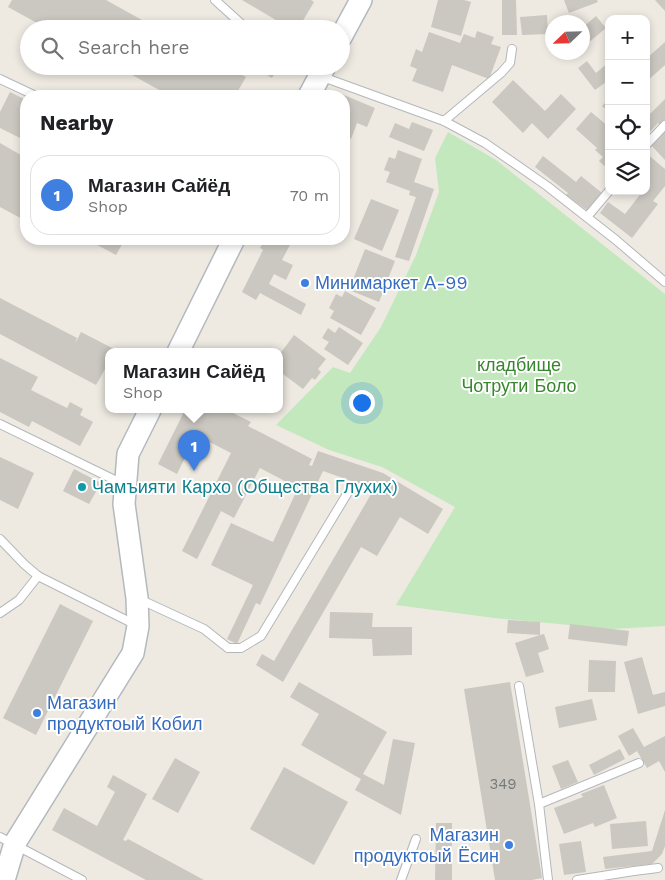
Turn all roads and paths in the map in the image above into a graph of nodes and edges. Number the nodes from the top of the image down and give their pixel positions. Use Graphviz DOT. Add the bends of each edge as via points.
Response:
graph roads {
  1 [pos="215,0"];
  2 [pos="361,0"];
  3 [pos="237,20"];
  4 [pos="350,20"];
  5 [pos="512,49"];
  6 [pos="315,75"];
  7 [pos="329,75"];
  8 [pos="0,79"];
  9 [pos="23,90"];
  10 [pos="311,90"];
  11 [pos="444,121"];
  12 [pos="665,125"];
  13 [pos="650,141"];
  14 [pos="606,195"];
  15 [pos="587,217"];
  16 [pos="231,245"];
  17 [pos="665,282"];
  18 [pos="180,348"];
  19 [pos="148,413"];
  20 [pos="0,424"];
  21 [pos="125,485"];
  22 [pos="348,494"];
  23 [pos="0,538"];
  24 [pos="38,576"];
  25 [pos="137,598"];
  26 [pos="0,612"];
  27 [pos="138,626"];
  28 [pos="519,686"];
  29 [pos="638,764"];
  30 [pos="539,804"];
  31 [pos="416,839"];
  32 [pos="7,840"];
  33 [pos="658,868"];
  34 [pos="4,880"];
  35 [pos="82,880"];
  36 [pos="401,880"];
  37 [pos="548,880"];
  38 [pos="577,880"];
  1 -- 3 [label="lane"];
  2 -- 4 [label="street"];
  5 -- 11 [label="lane" via="510,62 501,73"];
  6 -- 10 [label="street"];
  7 -- 11 [label="lane"];
  8 -- 9 [label="lane"];
  11 -- 15 [label="lane" via="485,143"];
  12 -- 13 [label="lane"];
  14 -- 15 [label="lane"];
  15 -- 17 [label="lane"];
  16 -- 18 [label="street"];
  19 -- 21 [label="street" via="128,454"];
  20 -- 21 [label="lane"];
  21 -- 25 [label="street" via="124,504"];
  22 -- 25 [label="lane" via="260,636 241,648 228,648 204,629"];
  23 -- 24 [label="lane"];
  24 -- 26 [label="lane" via="19,600"];
  24 -- 27 [label="lane"];
  25 -- 27 [label="street"];
  27 -- 32 [label="street" via="133,653"];
  28 -- 30 [label="lane"];
  29 -- 30 [label="lane"];
  30 -- 37 [label="lane"];
  31 -- 36 [label="lane"];
  32 -- 34 [label="street"];
  32 -- 35 [label="lane"];
  33 -- 38 [label="lane"];
}
